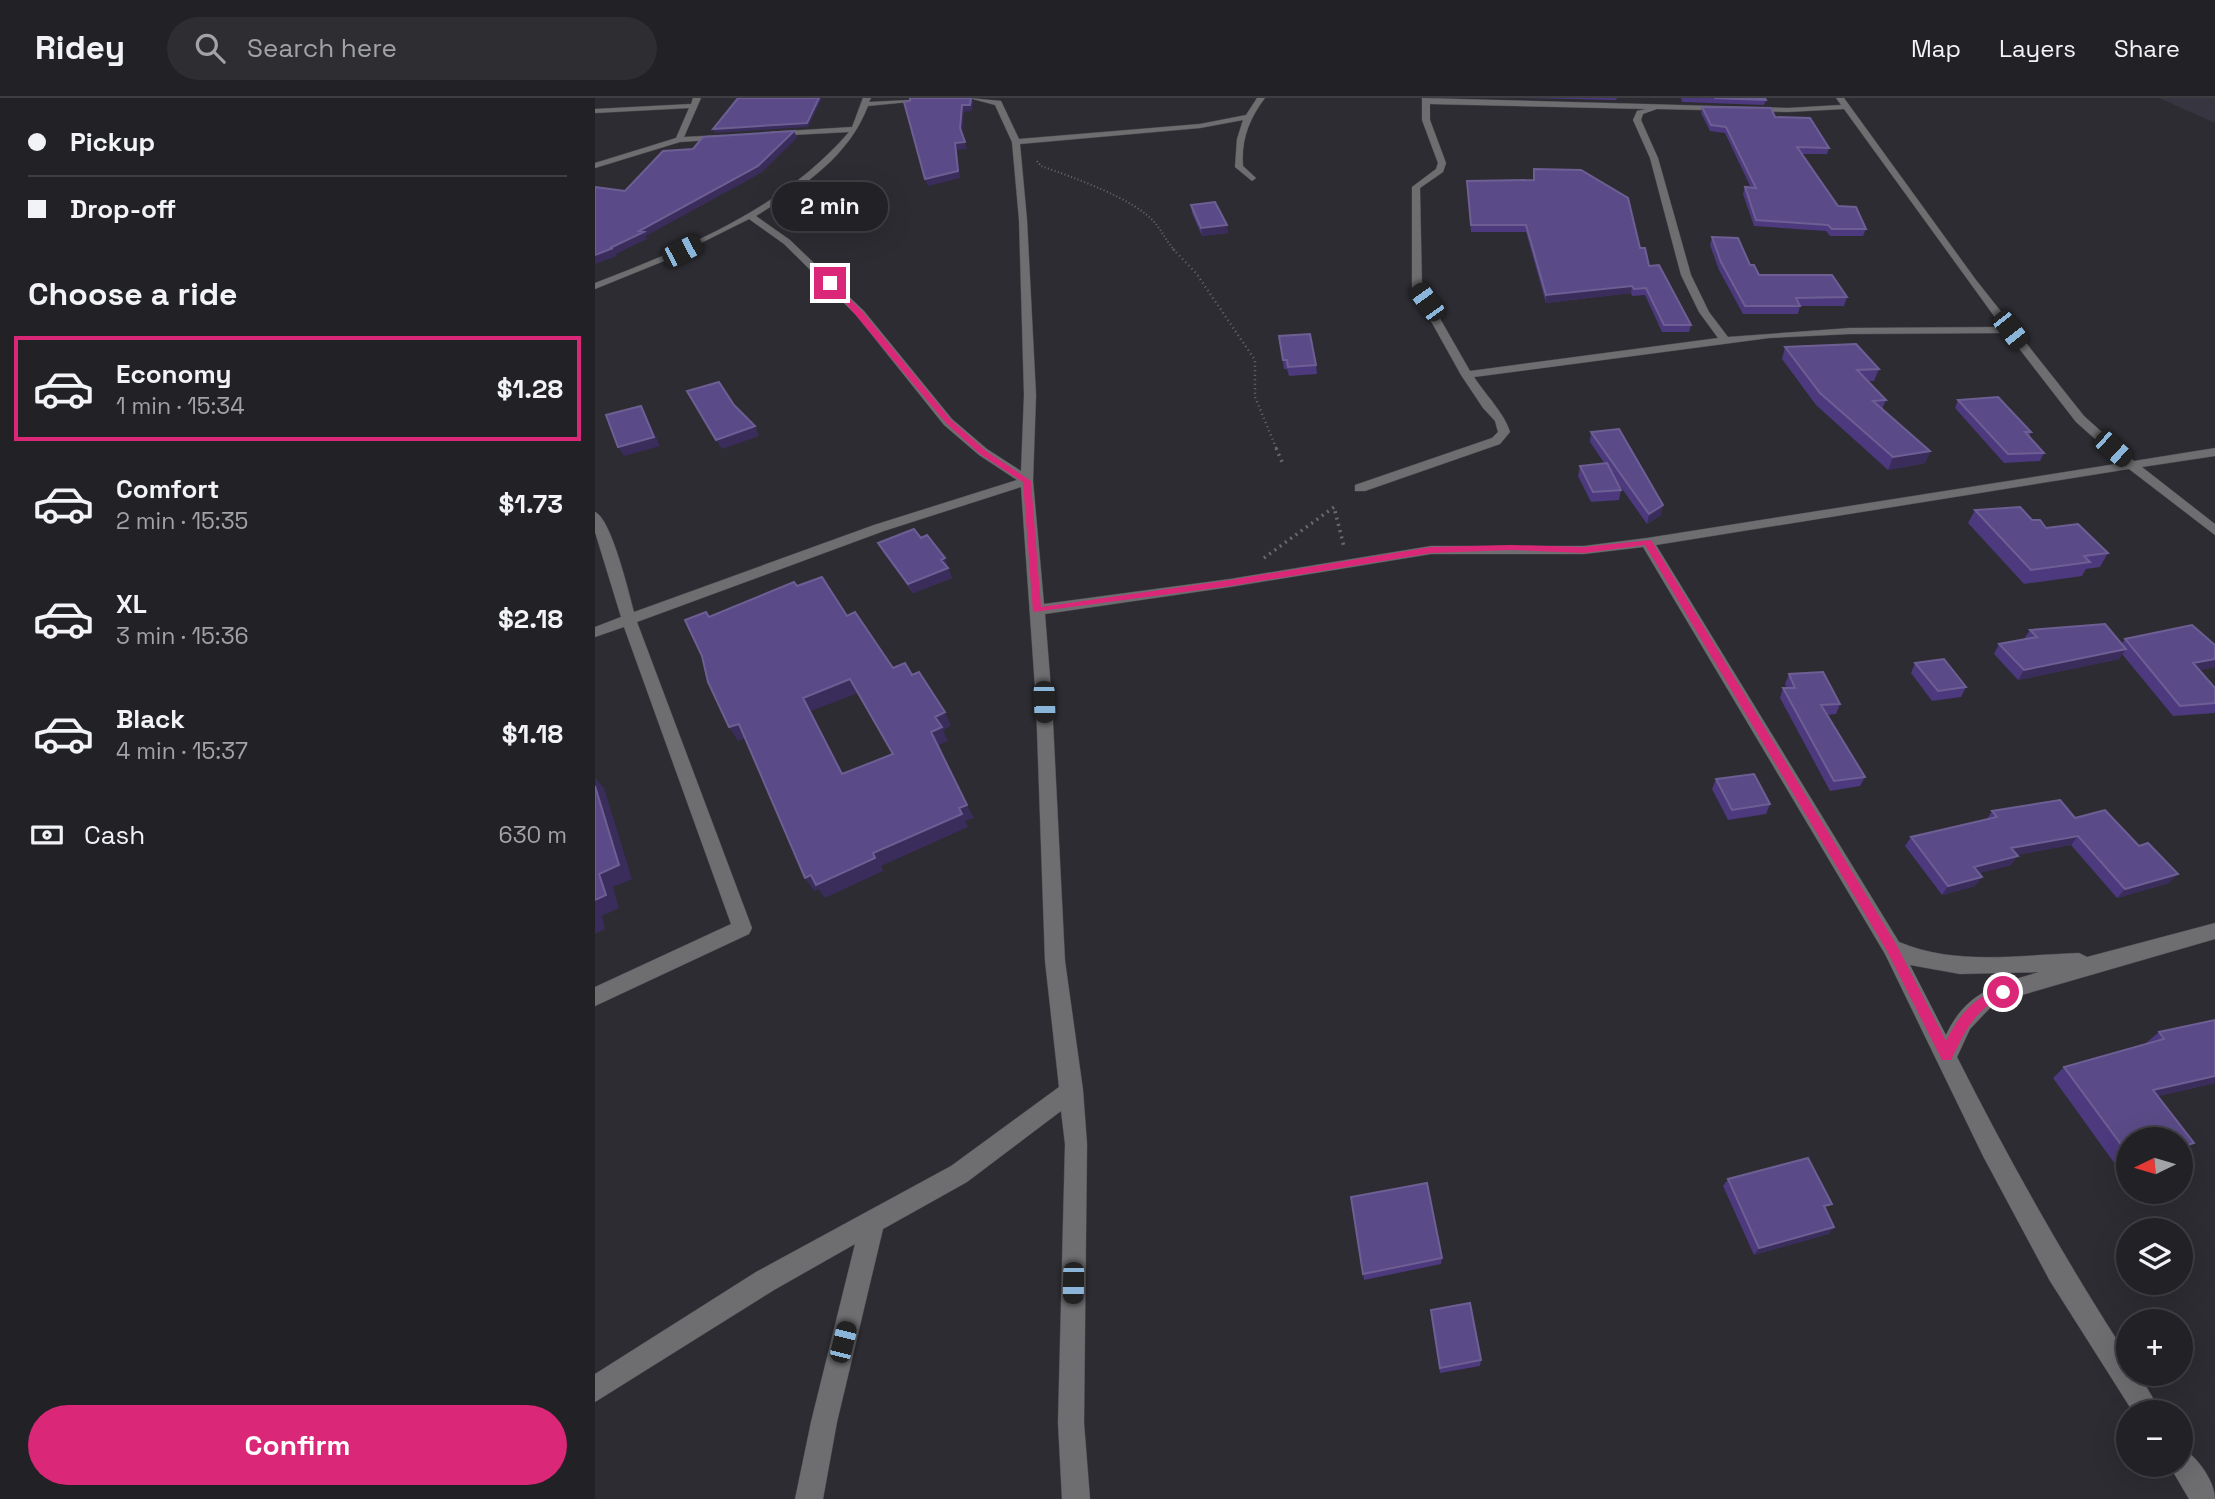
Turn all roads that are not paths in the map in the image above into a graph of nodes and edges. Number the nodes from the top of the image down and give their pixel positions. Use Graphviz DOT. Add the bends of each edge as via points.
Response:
graph roads {
  1 [pos="945,98"];
  2 [pos="973,98"];
  3 [pos="1246,98"];
  4 [pos="1261,98"];
  5 [pos="998,100"];
  6 [pos="1426,100"];
  7 [pos="867,101"];
  8 [pos="695,102"];
  9 [pos="1843,103"];
  10 [pos="1655,108"];
  11 [pos="595,111"];
  12 [pos="1249,114"];
  13 [pos="856,129"];
  14 [pos="761,135"];
  15 [pos="733,136"];
  16 [pos="678,140"];
  17 [pos="1016,142"];
  18 [pos="595,166"];
  19 [pos="1252,178"];
  20 [pos="749,215"];
  21 [pos="595,286"];
  22 [pos="2010,330"];
  23 [pos="1724,339"];
  24 [pos="1467,375"];
  25 [pos="2215,452"];
  26 [pos="2130,464"];
  27 [pos="1027,481"];
  28 [pos="1360,488"];
  29 [pos="595,516"];
  30 [pos="2215,531"];
  31 [pos="1647,542"];
  32 [pos="1037,610"];
  33 [pos="628,620"];
  34 [pos="595,632"];
  35 [pos="2215,931"];
  36 [pos="1892,948"];
  37 [pos="2100,962"];
  38 [pos="595,998"];
  39 [pos="1947,1056"];
  40 [pos="1072,1090"];
  41 [pos="873,1220"];
  42 [pos="595,1388"];
  43 [pos="2140,1400"];
  44 [pos="2191,1477"];
  45 [pos="809,1499"];
  46 [pos="1076,1499"];
  47 [pos="2205,1499"];
  1 -- 7 [label="street"];
  2 -- 5 [label="street"];
  3 -- 12 [label="street"];
  4 -- 12 [label="street"];
  5 -- 17 [label="street"];
  6 -- 10 [label="street"];
  6 -- 24 [label="street" via="1426,120 1442,163 1440,170 1416,187 1416,287"];
  7 -- 13 [label="street"];
  8 -- 11 [label="street"];
  8 -- 16 [label="street"];
  9 -- 10 [label="street" via="1788,110"];
  9 -- 22 [label="street"];
  10 -- 23 [label="street" via="1640,113 1637,120 1654,158 1686,275"];
  12 -- 17 [label="street" via="1200,126"];
  12 -- 19 [label="street" via="1238,156 1239,166"];
  13 -- 14 [label="street"];
  13 -- 20 [label="street" via="814,173"];
  15 -- 16 [label="street"];
  16 -- 18 [label="street"];
  17 -- 27 [label="street" via="1030,395"];
  20 -- 21 [label="street" via="665,259"];
  20 -- 27 [label="street" via="787,242 859,313 948,422"];
  22 -- 23 [label="street" via="1862,331"];
  22 -- 26 [label="street" via="2080,419"];
  23 -- 24 [label="street"];
  24 -- 28 [label="street" via="1501,420 1504,432 1496,441"];
  25 -- 26 [label="street"];
  26 -- 30 [label="street"];
  26 -- 31 [label="street"];
  27 -- 32 [label="street"];
  27 -- 33 [label="street" via="879,528"];
  29 -- 33 [label="street"];
  31 -- 32 [label="street" via="1584,550 1431,550"];
  31 -- 36 [label="street"];
  32 -- 40 [label="street" via="1055,949"];
  33 -- 34 [label="street"];
  33 -- 38 [label="street" via="742,928"];
  35 -- 37 [label="street"];
  36 -- 37 [label="street" via="1938,964"];
  36 -- 39 [label="street"];
  37 -- 39 [label="street" via="1983,1002 1962,1023"];
  39 -- 43 [label="street" via="2059,1272"];
  40 -- 41 [label="street" via="959,1174"];
  40 -- 46 [label="street" via="1076,1144 1071,1423"];
  41 -- 42 [label="street" via="765,1281"];
  41 -- 45 [label="street"];
  44 -- 47 [label="street"];
}
